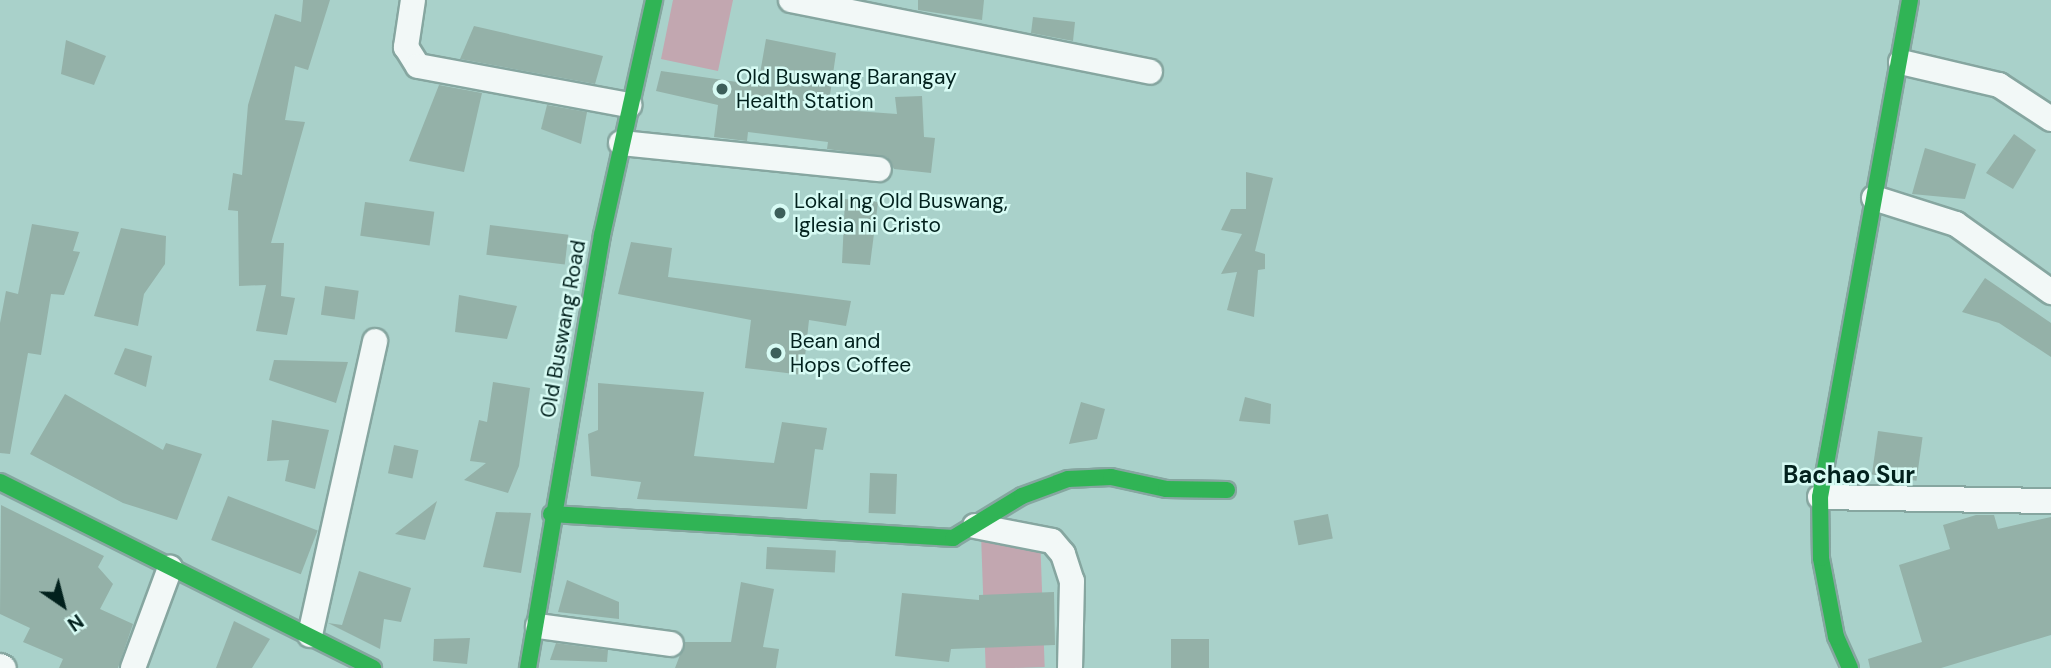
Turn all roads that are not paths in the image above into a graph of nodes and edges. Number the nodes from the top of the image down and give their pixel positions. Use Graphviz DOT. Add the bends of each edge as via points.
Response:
graph roads {
  1 [pos="413,0"];
  2 [pos="654,0"];
  3 [pos="790,0"];
  4 [pos="1910,0"];
  5 [pos="1900,62"];
  6 [pos="1150,72"];
  7 [pos="629,105"];
  8 [pos="2051,119"];
  9 [pos="621,143"];
  10 [pos="879,169"];
  11 [pos="1874,198"];
  12 [pos="2051,292"];
  13 [pos="374,341"];
  14 [pos="0,482"];
  15 [pos="1227,490"];
  16 [pos="1820,497"];
  17 [pos="2051,500"];
  18 [pos="551,514"];
  19 [pos="975,527"];
  20 [pos="170,568"];
  21 [pos="538,626"];
  22 [pos="310,635"];
  23 [pos="671,643"];
  24 [pos="133,668"];
  25 [pos="373,668"];
  26 [pos="528,668"];
  27 [pos="1069,668"];
  28 [pos="1850,668"];
  1 -- 7 [label="street" via="406,47 418,66"];
  2 -- 7 [label="street, Old Buswang Road"];
  3 -- 6 [label="street"];
  4 -- 5 [label="street"];
  5 -- 8 [label="street" via="1999,85"];
  5 -- 11 [label="street"];
  7 -- 9 [label="street, Old Buswang Road"];
  9 -- 10 [label="street"];
  9 -- 18 [label="street, Old Buswang Road"];
  11 -- 12 [label="street" via="1956,224"];
  11 -- 16 [label="street"];
  13 -- 22 [label="street"];
  14 -- 20 [label="street"];
  15 -- 19 [label="street" via="1166,489 1111,477 1068,479 1022,496"];
  16 -- 17 [label="street"];
  16 -- 28 [label="street" via="1824,571 1836,637"];
  18 -- 19 [label="street" via="953,538"];
  18 -- 21 [label="street, Old Buswang Road"];
  19 -- 27 [label="street" via="1052,541 1063,554 1072,581"];
  20 -- 22 [label="street"];
  20 -- 24 [label="street"];
  21 -- 23 [label="street"];
  21 -- 26 [label="street, Old Buswang Road"];
  22 -- 25 [label="street"];
}
